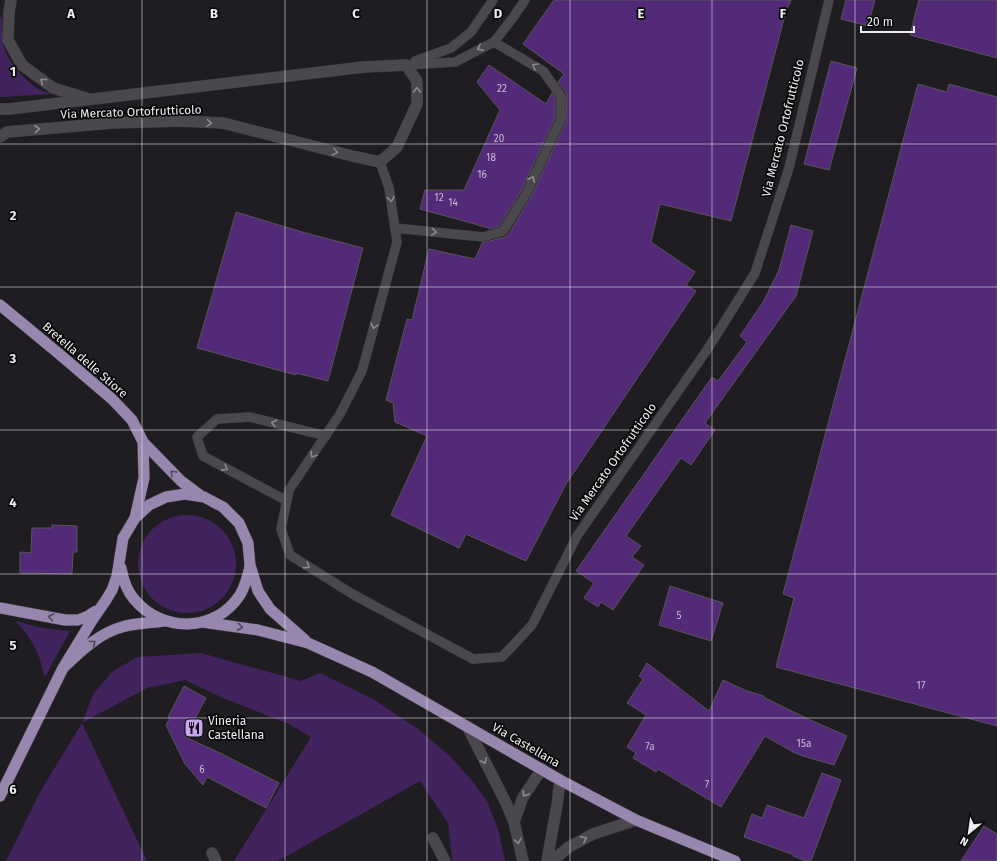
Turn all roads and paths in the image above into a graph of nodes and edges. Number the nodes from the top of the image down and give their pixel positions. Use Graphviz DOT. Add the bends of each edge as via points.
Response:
graph roads {
  1 [pos="11,0"];
  2 [pos="493,0"];
  3 [pos="525,0"];
  4 [pos="829,0"];
  5 [pos="494,42"];
  6 [pos="406,64"];
  7 [pos="92,99"];
  8 [pos="0,109"];
  9 [pos="0,138"];
  10 [pos="380,162"];
  11 [pos="395,228"];
  12 [pos="0,305"];
  13 [pos="326,436"];
  14 [pos="143,442"];
  15 [pos="204,497"];
  16 [pos="287,501"];
  17 [pos="135,518"];
  18 [pos="120,561"];
  19 [pos="250,565"];
  20 [pos="0,608"];
  21 [pos="100,608"];
  22 [pos="165,621"];
  23 [pos="202,622"];
  24 [pos="308,643"];
  25 [pos="64,668"];
  26 [pos="467,726"];
  27 [pos="542,769"];
  28 [pos="560,780"];
  29 [pos="0,796"];
  30 [pos="636,820"];
  31 [pos="514,822"];
  32 [pos="433,838"];
  33 [pos="445,861"];
  34 [pos="523,861"];
  35 [pos="547,861"];
  36 [pos="552,861"];
  37 [pos="736,861"];
  7 -- 1 [label="street, Via Mercato Ortofrutticolo, one-way" via="53,88 22,65 8,40"];
  2 -- 6 [label="lane" via="471,32 451,48"];
  3 -- 5 [label="lane, Via Mercato Ortofrutticolo"];
  16 -- 4 [label="lane, Via Mercato Ortofrutticolo, one-way" via="281,529 290,555 354,595 473,659 502,657 532,625 578,536 707,350 755,273 789,168"];
  5 -- 6 [label="lane, Via Mercato Ortofrutticolo, one-way" via="455,62"];
  11 -- 5 [label="lane, one-way" via="483,237 503,231 526,194 561,119 561,96 543,71"];
  6 -- 7 [label="street, Via Mercato Ortofrutticolo"];
  10 -- 6 [label="street, one-way" via="397,147 417,104 417,81"];
  7 -- 8 [label="street, Via Mercato Ortofrutticolo"];
  9 -- 10 [label="street, Via Mercato Ortofrutticolo, one-way" via="7,132 112,123 223,123"];
  10 -- 11 [label="lane, Via Mercato Ortofrutticolo, one-way" via="389,188"];
  11 -- 13 [label="lane, Via Mercato Ortofrutticolo, one-way" via="397,242 362,371"];
  12 -- 14 [label="main road, Bretella delle Stiore" via="112,400 132,420"];
  13 -- 16 [label="lane, Via Mercato Ortofrutticolo, one-way" via="289,490"];
  13 -- 16 [label="lane, one-way" via="250,417 217,419 197,437 203,456"];
  15 -- 14 [label="main road, Bretella delle Stiore, one-way" via="181,481"];
  14 -- 17 [label="main road, Bretella delle Stiore" via="144,478"];
  15 -- 17 [label="main road, Via Castellana" via="185,494 166,497 149,505"];
  15 -- 19 [label="main road, Via Castellana" via="223,507 239,523 248,543"];
  17 -- 18 [label="main road, Via Castellana" via="123,538"];
  18 -- 21 [label="main road, Via Castellana" via="112,590"];
  18 -- 22 [label="main road, Via Castellana" via="123,581 133,598 147,612"];
  19 -- 23 [label="main road, Via Castellana" via="239,595 229,607"];
  19 -- 24 [label="main road, Via Castellana" via="258,591 270,609"];
  21 -- 20 [label="main road, Via Castellana, one-way" via="78,620"];
  21 -- 25 [label="main road, Via Castellana"];
  22 -- 23 [label="main road, Via Castellana" via="177,624"];
  25 -- 22 [label="main road, one-way" via="90,644 108,633 122,627"];
  23 -- 24 [label="main road, Via Castellana, one-way" via="258,630"];
  24 -- 26 [label="main road, Via Castellana" via="372,672"];
  25 -- 29 [label="main road"];
  26 -- 27 [label="main road, Via Castellana"];
  26 -- 31 [label="street, one-way"];
  27 -- 28 [label="main road, Via Castellana"];
  27 -- 31 [label="street, one-way" via="523,797"];
  28 -- 30 [label="main road, Via Castellana"];
  28 -- 35 [label="street"];
  36 -- 30 [label="street, one-way" via="569,846 593,834"];
  30 -- 37 [label="main road, Via Castellana"];
  31 -- 34 [label="street, one-way"];
  32 -- 33 [label="street"];
}
